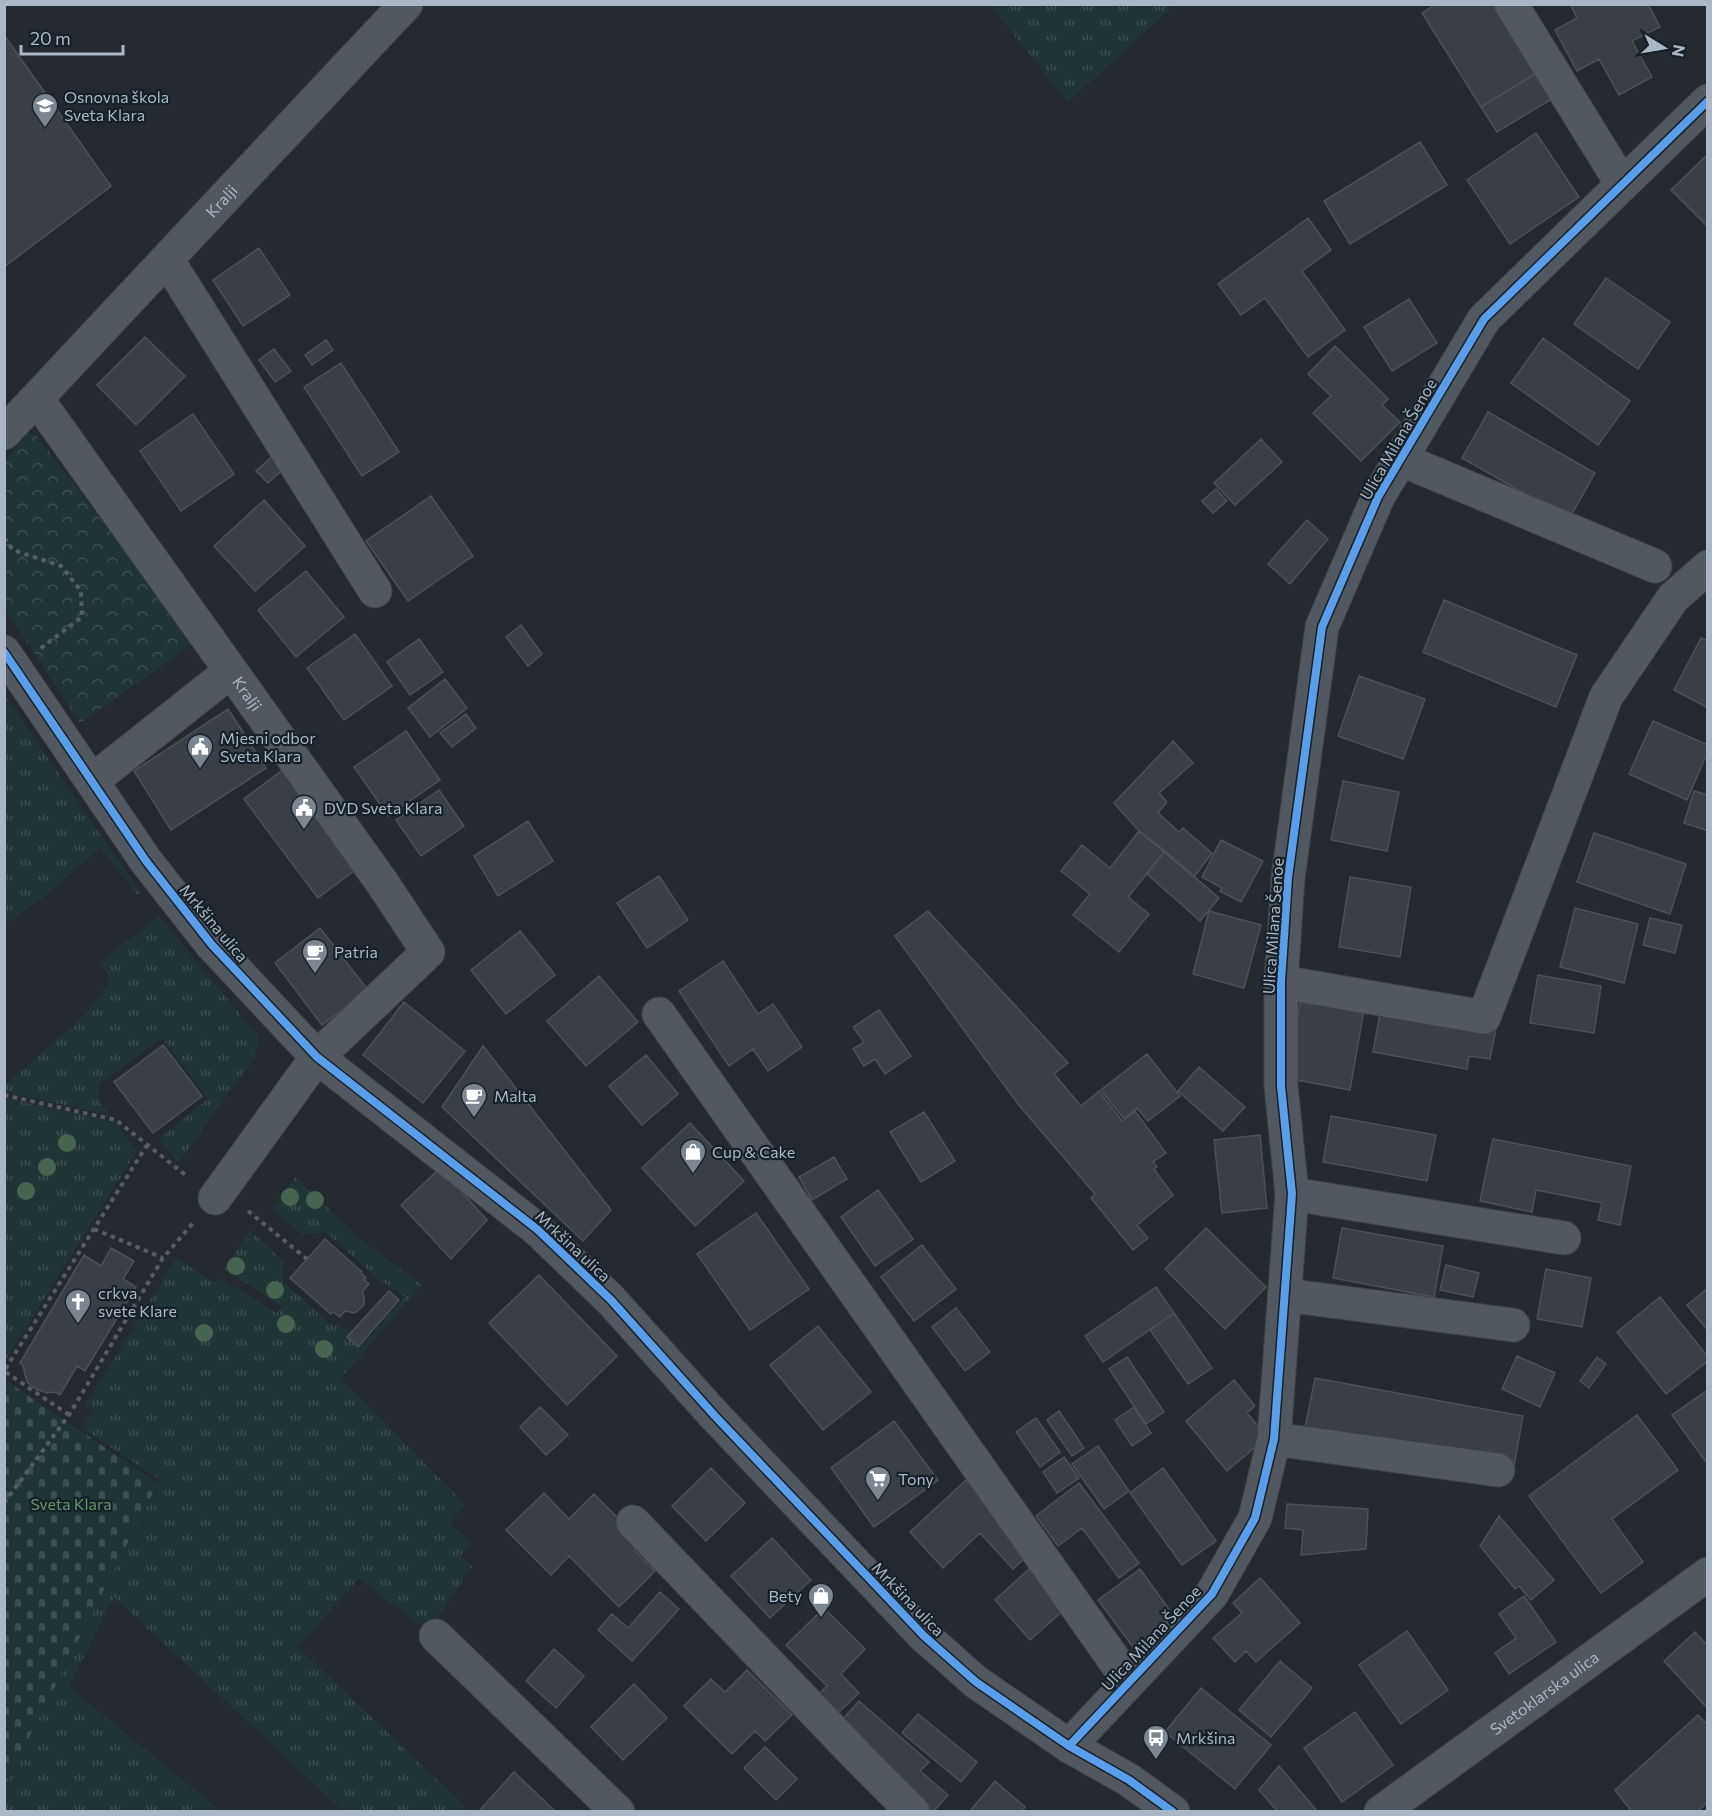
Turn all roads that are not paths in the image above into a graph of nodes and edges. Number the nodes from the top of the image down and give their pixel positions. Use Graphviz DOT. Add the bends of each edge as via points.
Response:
graph roads {
  1 [pos="406,4"];
  2 [pos="1511,4"];
  3 [pos="1707,101"];
  4 [pos="1622,184"];
  5 [pos="168,261"];
  6 [pos="37,399"];
  7 [pos="4,433"];
  8 [pos="1400,459"];
  9 [pos="1654,566"];
  10 [pos="1707,567"];
  11 [pos="375,591"];
  12 [pos="19,653"];
  13 [pos="231,671"];
  14 [pos="92,781"];
  15 [pos="1281,982"];
  16 [pos="659,1014"];
  17 [pos="317,1057"];
  18 [pos="219,1194"];
  19 [pos="1292,1194"];
  20 [pos="1564,1238"];
  21 [pos="1285,1295"];
  22 [pos="1513,1324"];
  23 [pos="1274,1439"];
  24 [pos="1498,1470"];
  25 [pos="633,1522"];
  26 [pos="1707,1574"];
  27 [pos="436,1636"];
  28 [pos="1129,1681"];
  29 [pos="1069,1746"];
  30 [pos="618,1812"];
  31 [pos="913,1812"];
  32 [pos="1173,1812"];
  33 [pos="1381,1812"];
  1 -- 5 [label="street, Kralji"];
  2 -- 4 [label="street"];
  3 -- 4 [label="street, Ulica Milana Šenoe"];
  4 -- 8 [label="street, Ulica Milana Šenoe" via="1484,319"];
  5 -- 6 [label="street, Kralji"];
  5 -- 11 [label="street"];
  6 -- 7 [label="street, Kralji"];
  6 -- 13 [label="street, Kralji"];
  8 -- 9 [label="street"];
  8 -- 15 [label="street, Ulica Milana Šenoe" via="1378,496 1322,627 1288,878"];
  10 -- 15 [label="street, Ulica Milana Šenoe" via="1673,598 1606,697 1484,1017"];
  12 -- 14 [label="street, Mrkšina ulica"];
  13 -- 14 [label="street"];
  13 -- 17 [label="street, Kralji" via="428,952"];
  14 -- 17 [label="street, Mrkšina ulica" via="146,861 212,945"];
  15 -- 19 [label="street, Ulica Milana Šenoe" via="1281,1086"];
  16 -- 28 [label="street"];
  17 -- 18 [label="street"];
  17 -- 29 [label="street, Mrkšina ulica" via="538,1230 611,1300 924,1636 976,1682"];
  19 -- 20 [label="street"];
  19 -- 21 [label="street, Ulica Milana Šenoe"];
  21 -- 22 [label="street"];
  21 -- 23 [label="street, Ulica Milana Šenoe"];
  23 -- 24 [label="street"];
  23 -- 28 [label="street, Ulica Milana Šenoe" via="1255,1518 1212,1594"];
  25 -- 31 [label="street"];
  26 -- 33 [label="street, Svetoklarska ulica"];
  27 -- 30 [label="street"];
  28 -- 29 [label="street, Ulica Milana Šenoe"];
  29 -- 32 [label="street, Mrkšina ulica" via="1129,1780"];
}
